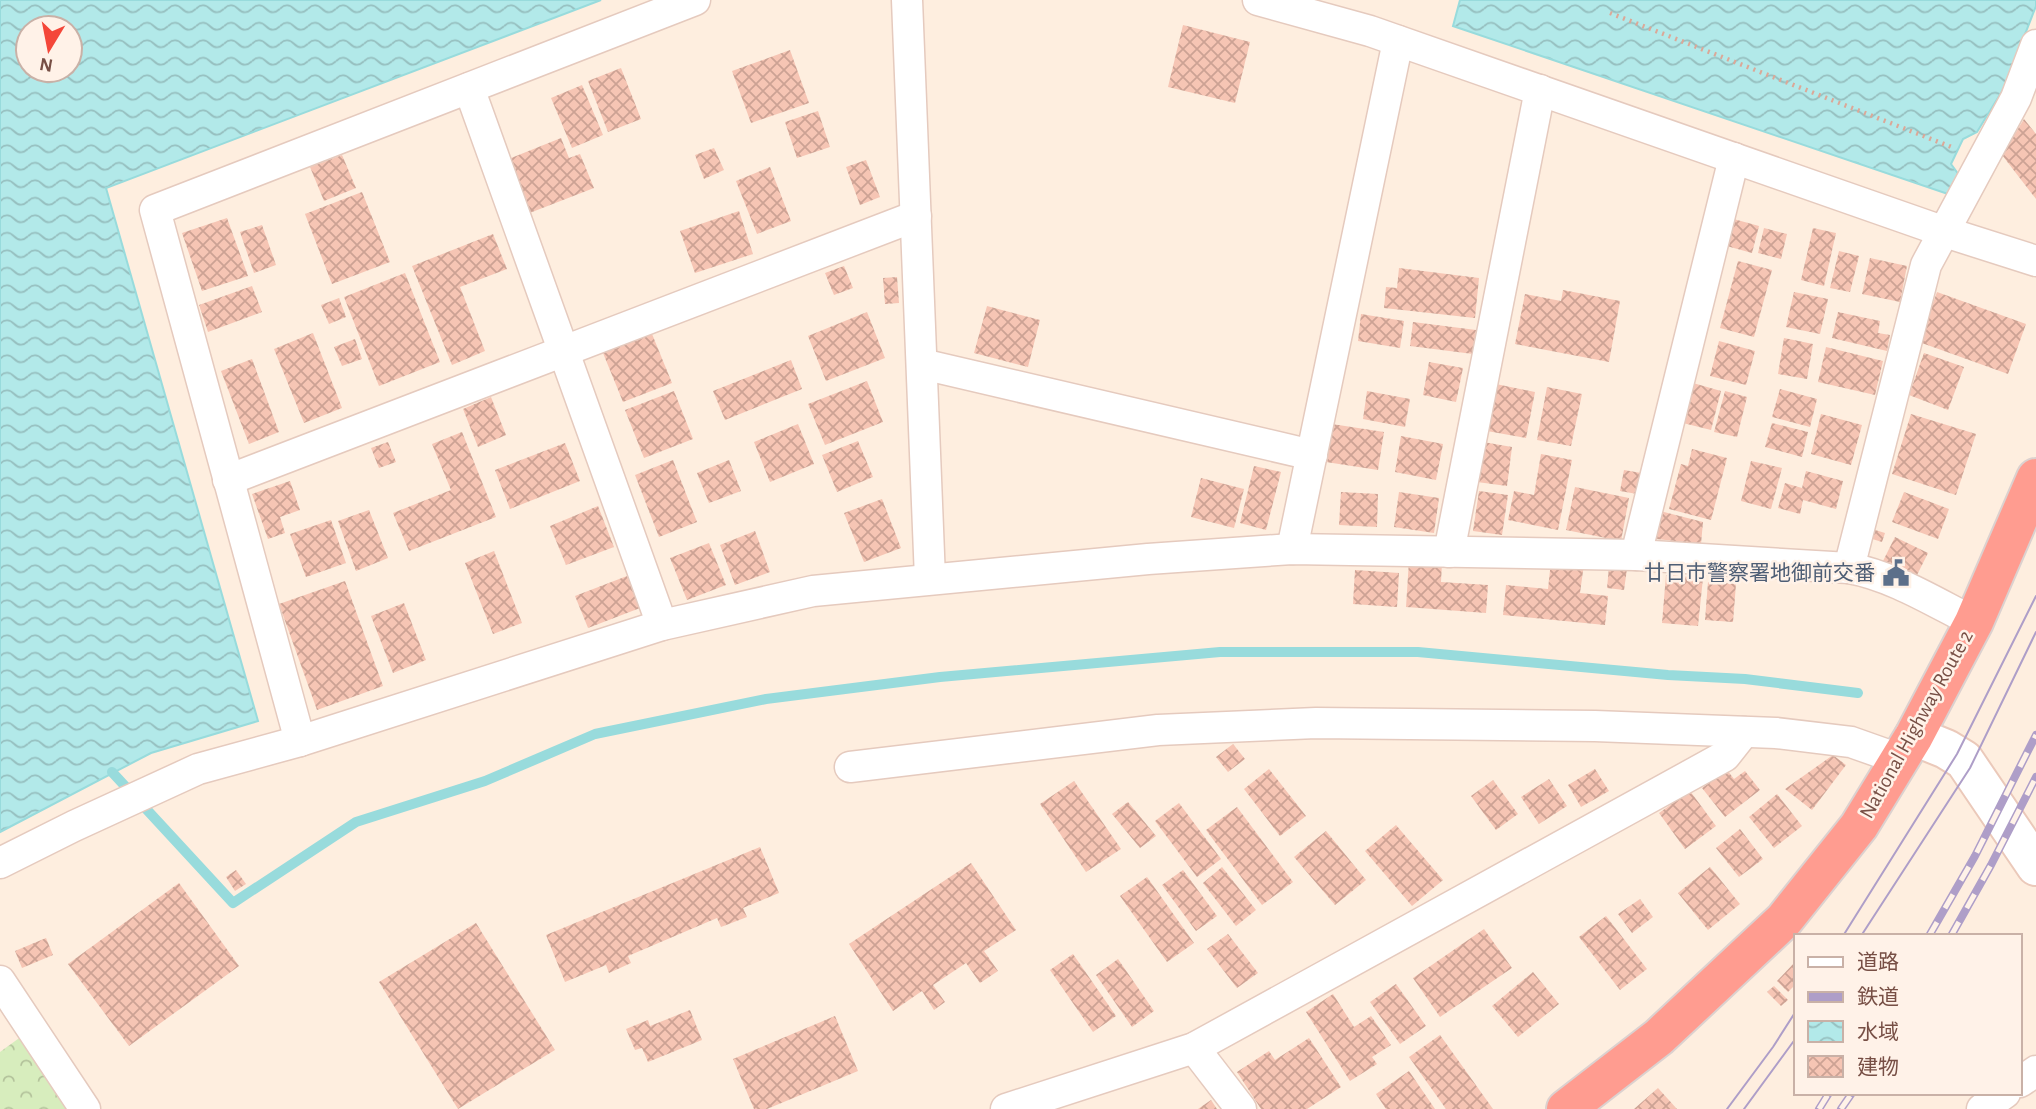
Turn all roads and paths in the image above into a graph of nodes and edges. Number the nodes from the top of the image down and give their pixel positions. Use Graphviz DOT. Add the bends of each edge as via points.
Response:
graph roads {
  1 [pos="695,0"];
  2 [pos="907,0"];
  3 [pos="1258,0"];
  4 [pos="1610,13"];
  5 [pos="1398,41"];
  6 [pos="2036,45"];
  7 [pos="469,88"];
  8 [pos="1540,90"];
  9 [pos="1958,150"];
  10 [pos="1734,158"];
  11 [pos="916,216"];
  12 [pos="1945,232"];
  13 [pos="2036,261"];
  14 [pos="563,352"];
  15 [pos="922,364"];
  16 [pos="1312,455"];
  17 [pos="2036,478"];
  18 [pos="229,480"];
  19 [pos="1292,549"];
  20 [pos="1449,552"];
  21 [pos="1636,555"];
  22 [pos="1849,568"];
  23 [pos="930,579"];
  24 [pos="1974,622"];
  25 [pos="662,625"];
  26 [pos="1744,732"];
  27 [pos="300,741"];
  28 [pos="1906,747"];
  29 [pos="850,767"];
  30 [pos="2032,849"];
  31 [pos="0,863"];
  32 [pos="0,981"];
  33 [pos="1194,1048"];
  34 [pos="2002,1095"];
  35 [pos="85,1109"];
  36 [pos="1006,1109"];
  37 [pos="1241,1109"];
  38 [pos="1566,1109"];
  39 [pos="1982,1109"];
  1 -- 7 [label="street"];
  2 -- 11 [label="street"];
  3 -- 5 [label="street"];
  4 -- 9 [label="path"];
  5 -- 8 [label="street"];
  5 -- 16 [label="street"];
  6 -- 12 [label="street" via="2016,97"];
  7 -- 14 [label="street"];
  7 -- 18 [label="street" via="155,210"];
  8 -- 10 [label="street"];
  8 -- 20 [label="street"];
  10 -- 12 [label="street"];
  10 -- 21 [label="street"];
  11 -- 14 [label="street"];
  11 -- 15 [label="street"];
  12 -- 13 [label="street"];
  12 -- 22 [label="street" via="1926,265"];
  14 -- 18 [label="street"];
  14 -- 25 [label="street"];
  15 -- 16 [label="street"];
  15 -- 23 [label="street"];
  16 -- 19 [label="street"];
  17 -- 24 [label="highway, National Highway Route 2"];
  18 -- 27 [label="street"];
  19 -- 20 [label="street"];
  19 -- 23 [label="street"];
  20 -- 21 [label="street"];
  21 -- 22 [label="street"];
  22 -- 24 [label="street" via="1869,572"];
  23 -- 25 [label="street" via="813,591"];
  24 -- 28 [label="highway, National Highway Route 2"];
  25 -- 27 [label="street"];
  26 -- 28 [label="street"];
  26 -- 29 [label="street" via="1316,723 1158,730"];
  26 -- 33 [label="street" via="1725,756"];
  27 -- 31 [label="street" via="198,769"];
  28 -- 30 [label="street" via="1946,749 1964,760"];
  28 -- 38 [label="highway, National Highway Route 2" via="1859,825 1784,920 1659,1037"];
  32 -- 35 [label="street"];
  33 -- 36 [label="street"];
  33 -- 37 [label="street"];
  34 -- 39 [label="street"];
}
